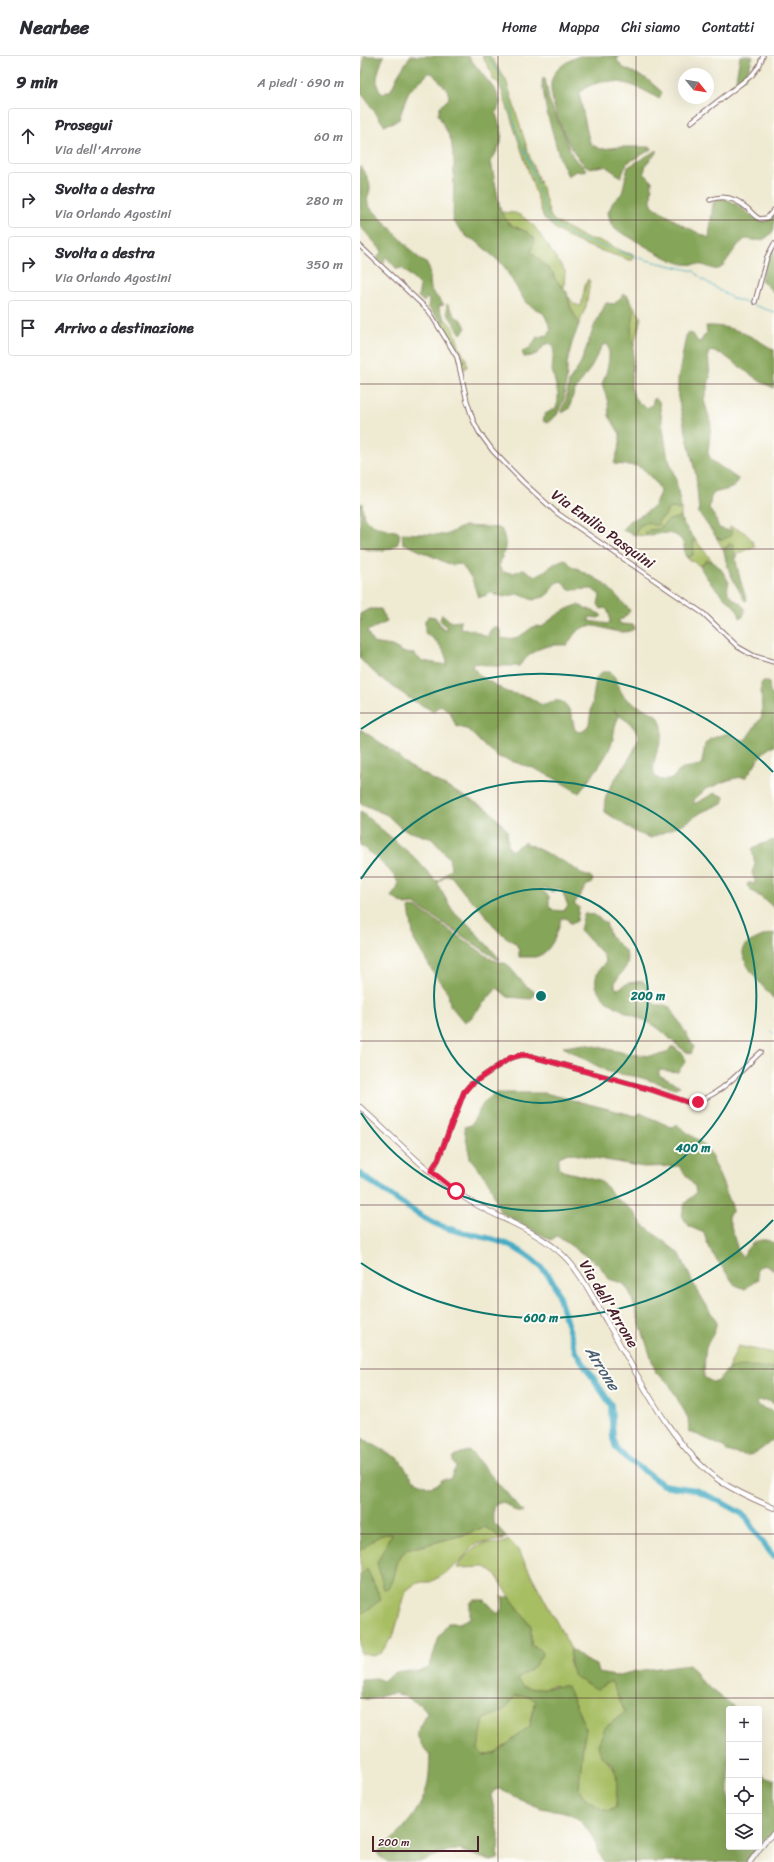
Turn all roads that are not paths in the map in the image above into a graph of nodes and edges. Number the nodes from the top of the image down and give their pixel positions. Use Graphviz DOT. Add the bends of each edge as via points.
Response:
graph roads {
  1 [pos="763,56"];
  2 [pos="691,122"];
  3 [pos="710,200"];
  4 [pos="774,210"];
  5 [pos="774,244"];
  6 [pos="360,246"];
  7 [pos="755,302"];
  8 [pos="774,662"];
  9 [pos="761,1052"];
  10 [pos="360,1107"];
  11 [pos="431,1171"];
  12 [pos="774,1508"];
  13 [pos="774,1833"];
  14 [pos="750,1862"];
  1 -- 2 [label="street" via="752,75"];
  3 -- 4 [label="street" via="728,197 742,204 760,219 767,218"];
  5 -- 7 [label="street" via="765,262"];
  6 -- 8 [label="street, Via Emilio Pasquini" via="429,311 457,357 467,401 479,432 493,451 523,482 557,513 704,614 738,647"];
  9 -- 11 [label="street" via="713,1094 690,1103 527,1055 515,1056 470,1085 464,1092 438,1160"];
  10 -- 11 [label="street, Via dell'Arrone"];
  11 -- 12 [label="street, Via dell'Arrone" via="466,1198 543,1240 564,1256 582,1280 662,1417 680,1441 700,1464 720,1481"];
  13 -- 14 [label="street"];
}
